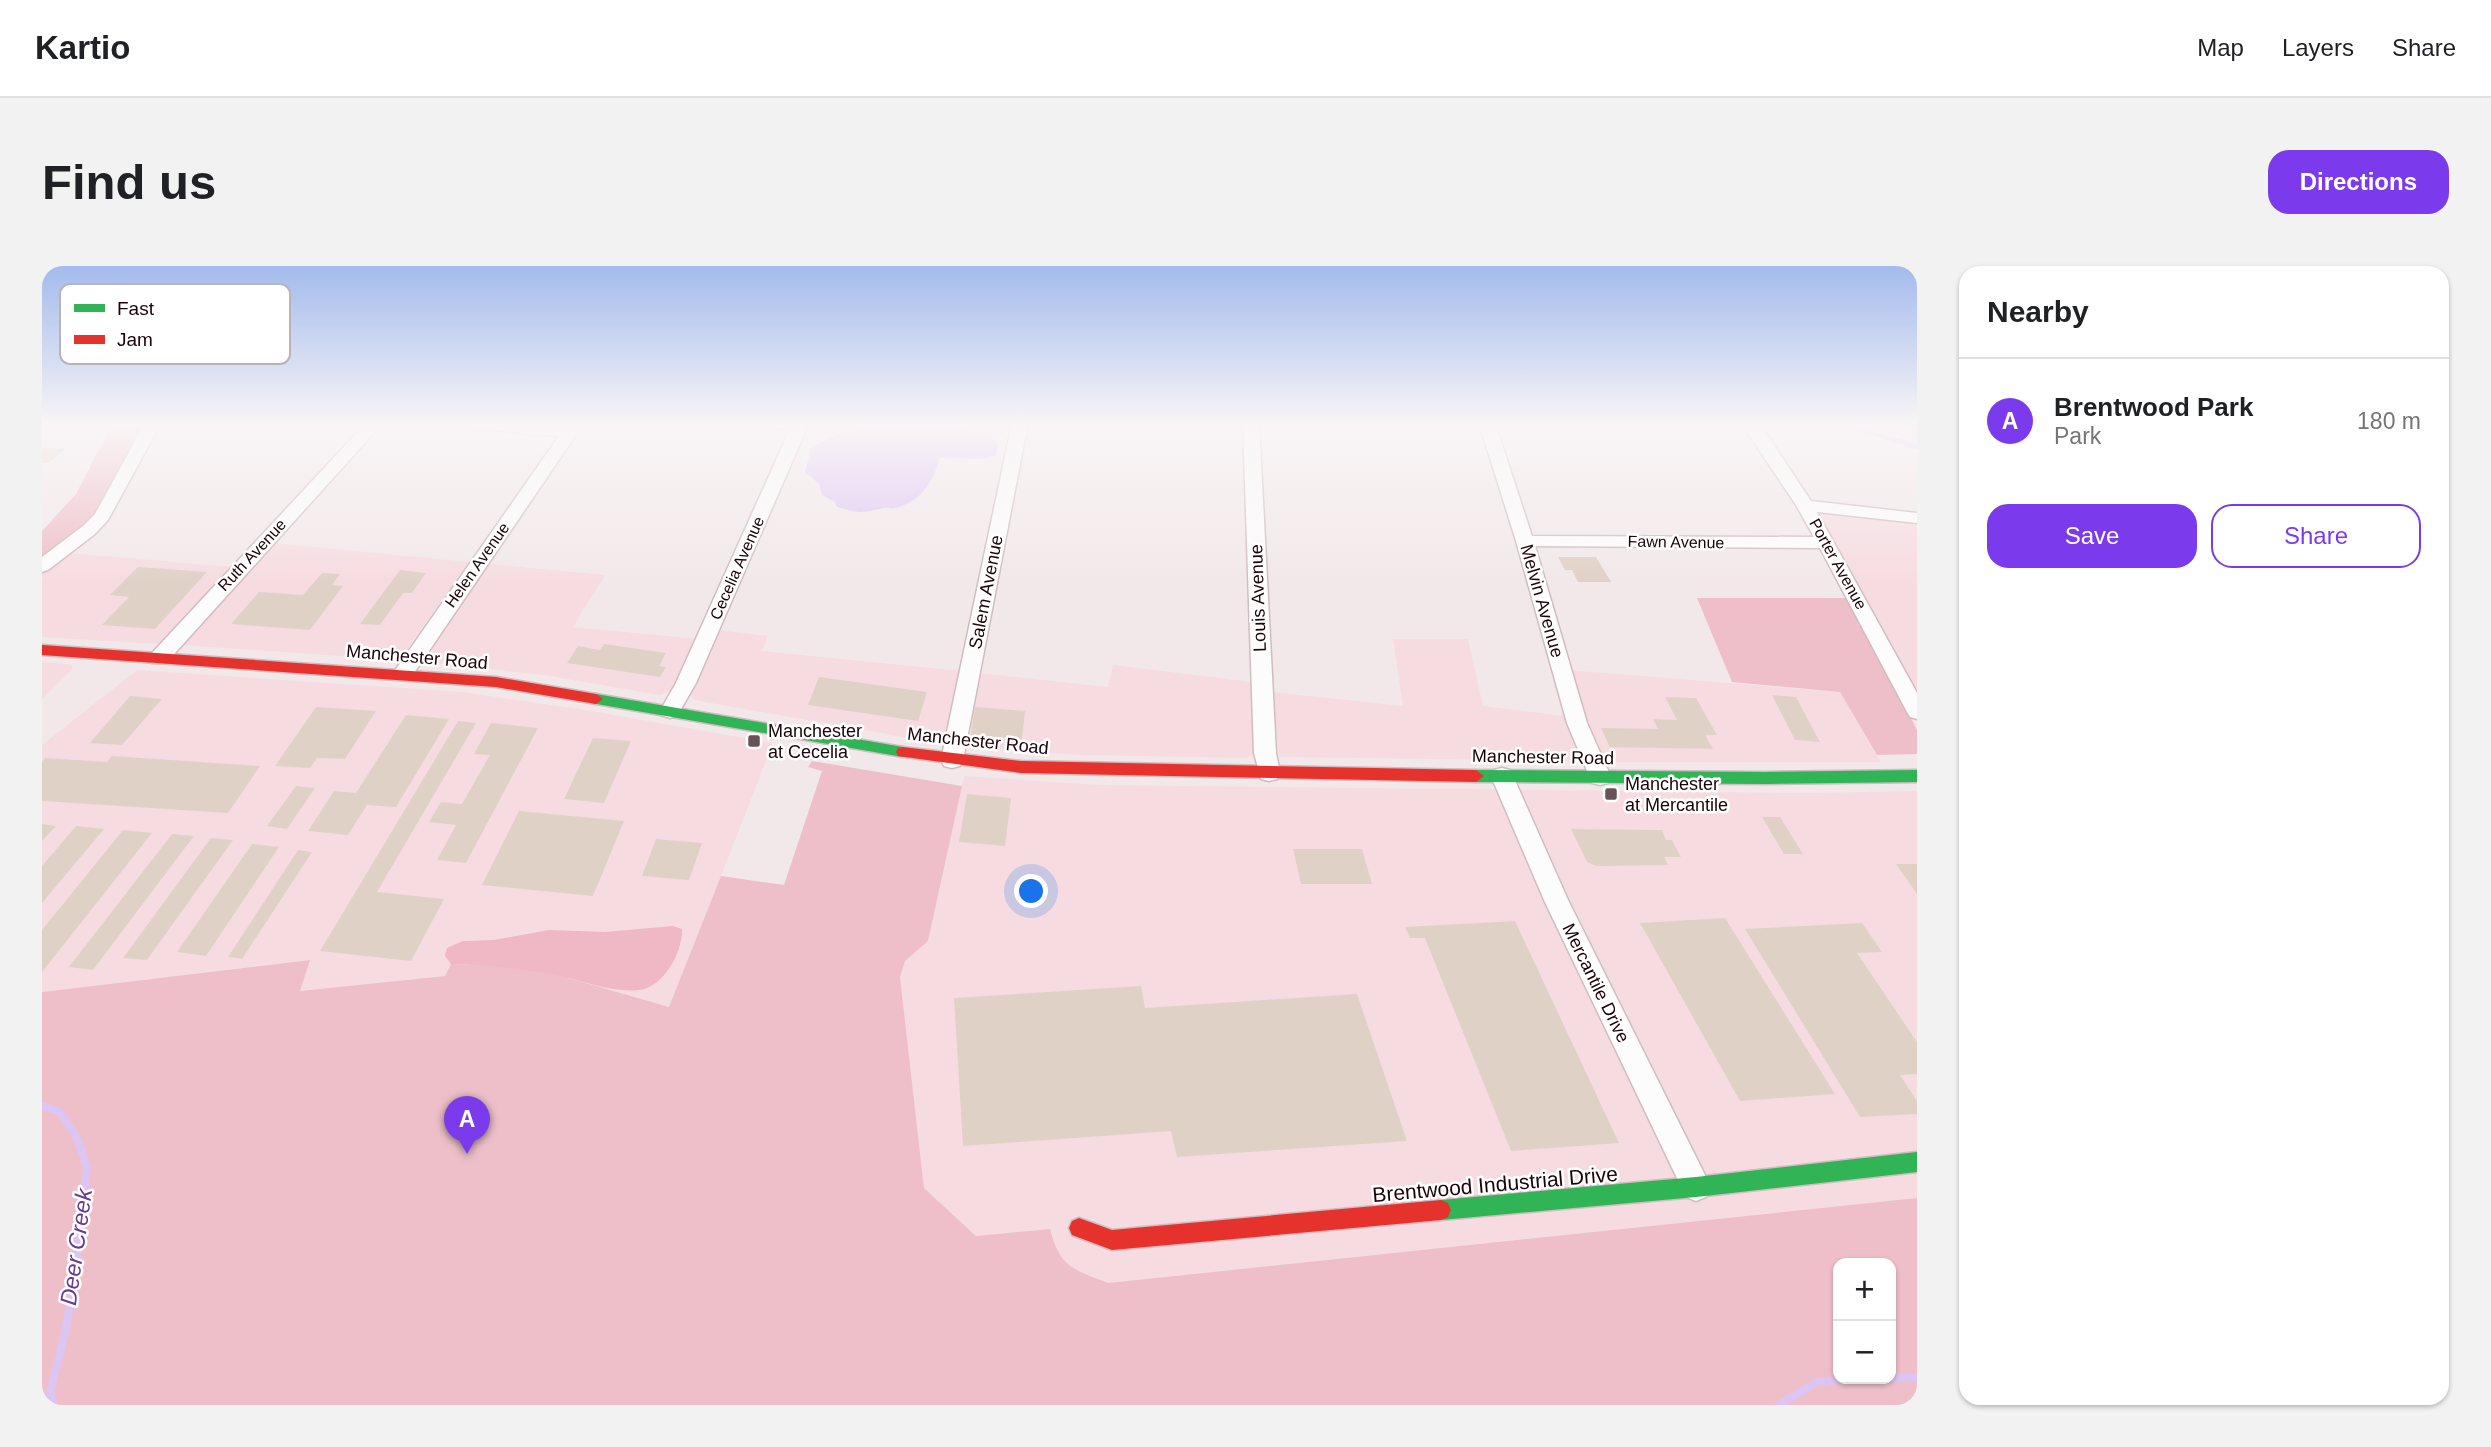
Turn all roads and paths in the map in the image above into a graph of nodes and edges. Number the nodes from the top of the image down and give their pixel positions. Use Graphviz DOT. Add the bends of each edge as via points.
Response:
graph roads {
  1 [pos="124,476"];
  2 [pos="326,476"];
  3 [pos="540,476"];
  4 [pos="778,476"];
  5 [pos="1009,476"];
  6 [pos="1253,476"];
  7 [pos="1504,476"];
  8 [pos="1786,476"];
  9 [pos="1805,505"];
  10 [pos="1917,518"];
  11 [pos="1525,541"];
  12 [pos="1826,543"];
  13 [pos="42,566"];
  14 [pos="42,650"];
  15 [pos="159,658"];
  16 [pos="403,674"];
  17 [pos="670,710"];
  18 [pos="1917,712"];
  19 [pos="953,760"];
  20 [pos="1269,773"];
  21 [pos="1502,776"];
  22 [pos="1917,776"];
  23 [pos="1600,777"];
  24 [pos="1917,1162"];
  25 [pos="1696,1187"];
  26 [pos="1079,1228"];
  1 -- 13 [label="street" via="102,516"];
  2 -- 15 [label="street, Ruth Avenue"];
  3 -- 16 [label="street, Helen Avenue"];
  4 -- 17 [label="street, Cecelia Avenue" via="687,683"];
  5 -- 19 [label="street, Salem Avenue"];
  6 -- 20 [label="street, Louis Avenue"];
  7 -- 11 [label="street, Melvin Avenue"];
  8 -- 9 [label="street, Porter Avenue"];
  9 -- 10 [label="street"];
  9 -- 12 [label="street, Porter Avenue"];
  11 -- 12 [label="street, Fawn Avenue"];
  11 -- 23 [label="street, Melvin Avenue" via="1577,723"];
  12 -- 18 [label="street, Porter Avenue"];
  14 -- 15 [label="main road, Manchester Road"];
  15 -- 16 [label="main road, Manchester Road"];
  16 -- 17 [label="main road, Manchester Road" via="529,687"];
  17 -- 19 [label="main road, Manchester Road"];
  19 -- 20 [label="main road, Manchester Road" via="1072,770"];
  20 -- 21 [label="main road, Manchester Road"];
  21 -- 23 [label="main road, Manchester Road"];
  21 -- 25 [label="street, Mercantile Drive" via="1556,900"];
  22 -- 23 [label="main road, Manchester Road"];
  24 -- 25 [label="main road, Brentwood Industrial Drive"];
  25 -- 26 [label="main road, Brentwood Industrial Drive" via="1112,1240"];
}
